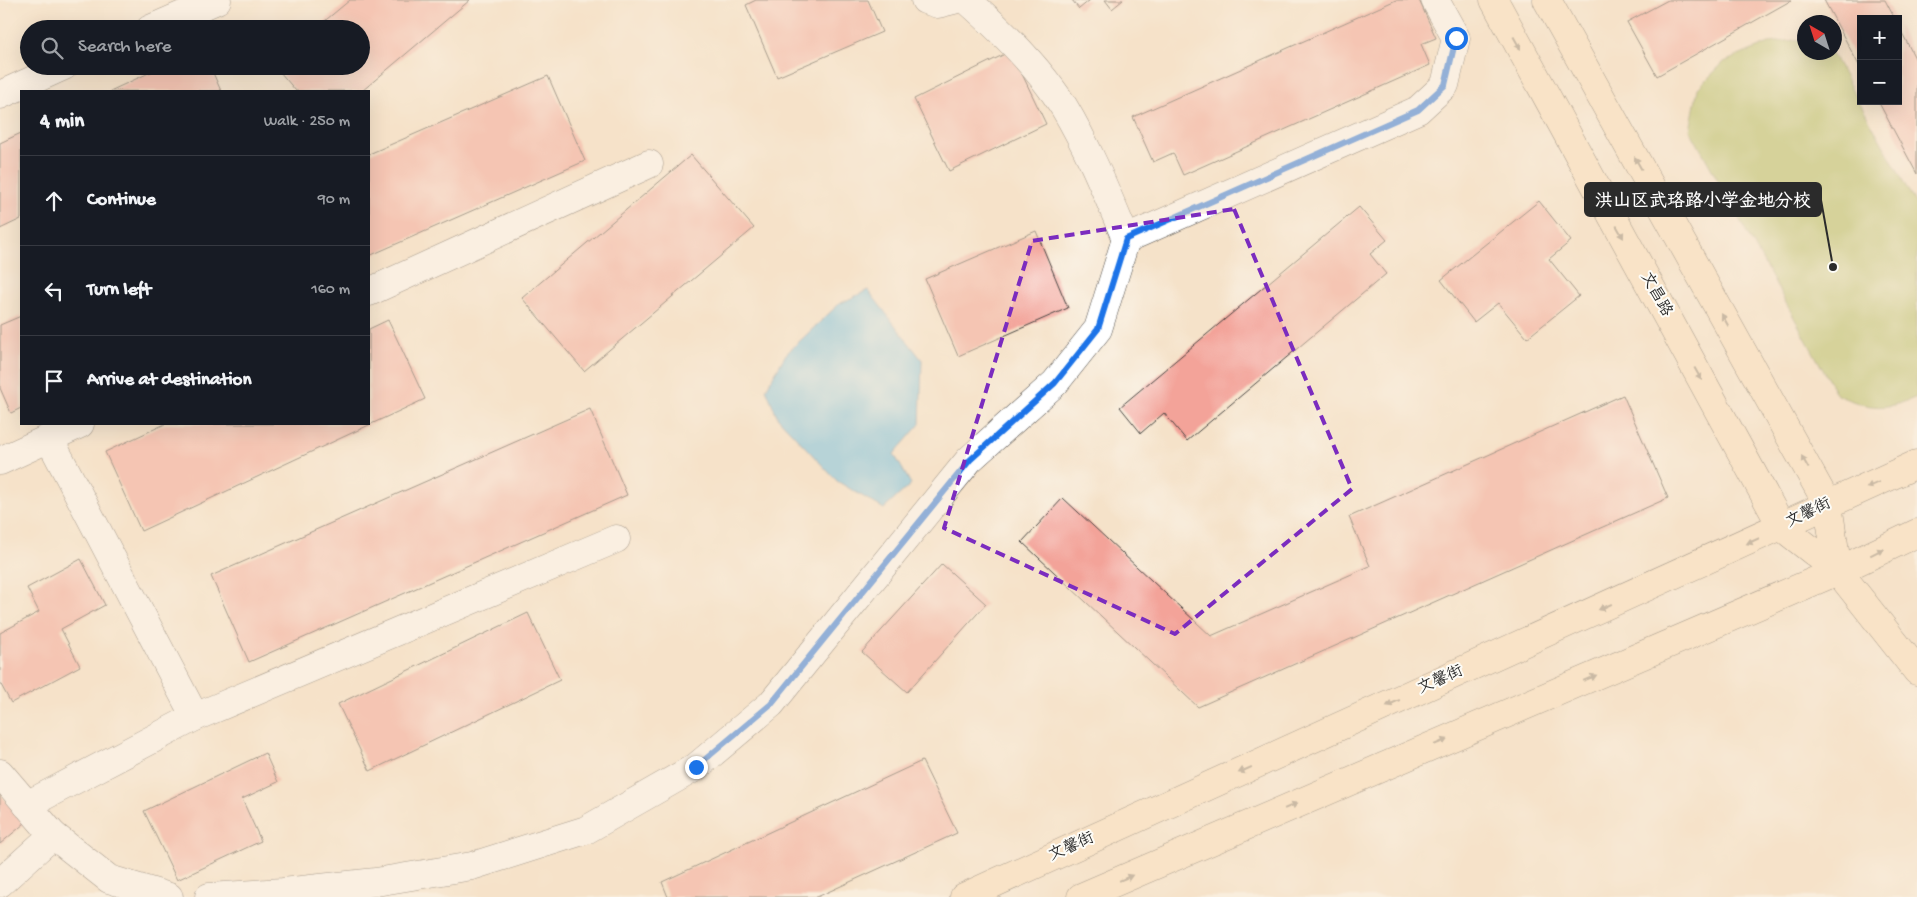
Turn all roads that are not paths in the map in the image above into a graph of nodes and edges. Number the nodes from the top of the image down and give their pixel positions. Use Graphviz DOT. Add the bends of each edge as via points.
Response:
graph roads {
  1 [pos="217,0"];
  2 [pos="925,0"];
  3 [pos="954,0"];
  4 [pos="967,0"];
  5 [pos="1435,0"];
  6 [pos="1494,0"];
  7 [pos="1547,0"];
  8 [pos="171,20"];
  9 [pos="43,75"];
  10 [pos="0,94"];
  11 [pos="649,164"];
  12 [pos="1126,239"];
  13 [pos="370,292"];
  14 [pos="78,425"];
  15 [pos="49,438"];
  16 [pos="1,456"];
  17 [pos="1917,464"];
  18 [pos="1828,505"];
  19 [pos="1782,527"];
  20 [pos="1917,533"];
  21 [pos="616,539"];
  22 [pos="1838,571"];
  23 [pos="1917,671"];
  24 [pos="195,717"];
  25 [pos="0,773"];
  26 [pos="27,805"];
  27 [pos="53,836"];
  28 [pos="0,883"];
  29 [pos="169,897"];
  30 [pos="209,897"];
  31 [pos="964,897"];
  32 [pos="1081,897"];
  1 -- 8 [label="street"];
  2 -- 3 [label="street" via="938,4"];
  4 -- 12 [label="street" via="1032,65 1063,106 1085,144"];
  5 -- 12 [label="street" via="1456,38 1445,85 1418,110"];
  6 -- 19 [label="main road, 文昌路, one-way"];
  18 -- 7 [label="main road, 文昌路, one-way"];
  9 -- 10 [label="street"];
  11 -- 13 [label="street"];
  12 -- 30 [label="street" via="1098,329 1055,383 970,460 771,704 696,767 586,830 472,866 376,882"];
  14 -- 15 [label="street"];
  15 -- 16 [label="street"];
  15 -- 24 [label="street"];
  17 -- 18 [label="main road, 文馨街, one-way"];
  18 -- 19 [label="main road, 文馨街"];
  18 -- 22 [label="main road, 文昌路"];
  19 -- 22 [label="main road, 文昌路"];
  19 -- 31 [label="main road, 文馨街, one-way"];
  22 -- 20 [label="main road, one-way"];
  21 -- 24 [label="street"];
  22 -- 23 [label="main road, 文昌路"];
  32 -- 22 [label="main road, one-way"];
  24 -- 26 [label="street"];
  25 -- 26 [label="street"];
  26 -- 27 [label="street"];
  27 -- 28 [label="street"];
  27 -- 29 [label="street" via="109,878"];
}
